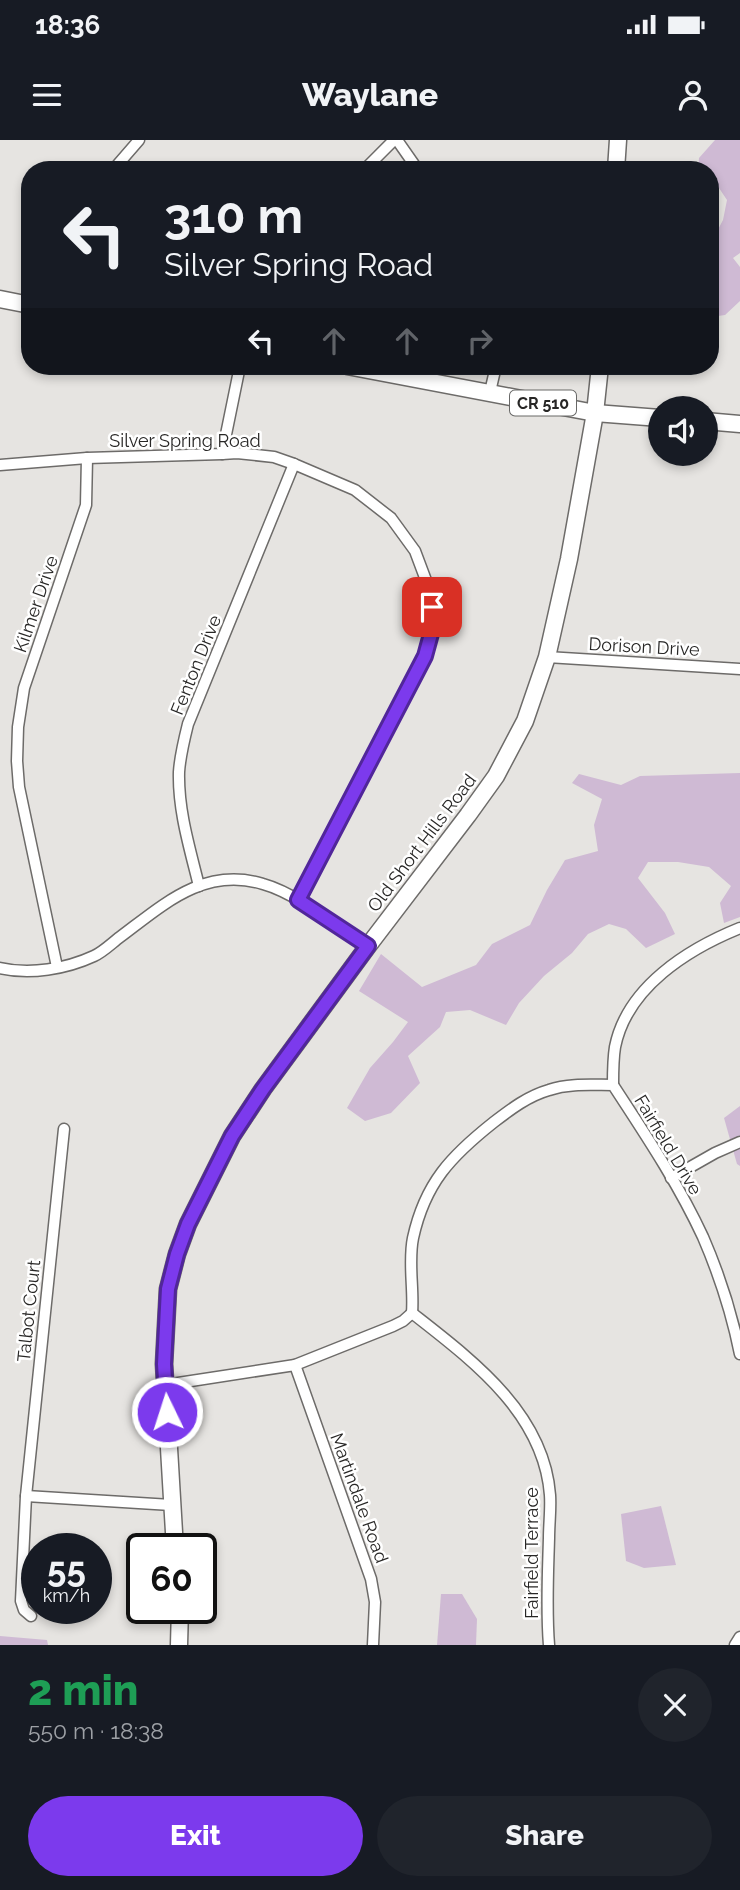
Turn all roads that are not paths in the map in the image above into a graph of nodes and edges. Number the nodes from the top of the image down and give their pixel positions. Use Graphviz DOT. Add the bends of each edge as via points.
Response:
graph roads {
  1 [pos="139,140"];
  2 [pos="395,140"];
  3 [pos="618,140"];
  4 [pos="121,161"];
  5 [pos="373,161"];
  6 [pos="411,161"];
  7 [pos="617,161"];
  8 [pos="0,299"];
  9 [pos="21,303"];
  10 [pos="238,375"];
  11 [pos="396,375"];
  12 [pos="494,375"];
  13 [pos="599,375"];
  14 [pos="490,392"];
  15 [pos="595,413"];
  16 [pos="648,417"];
  17 [pos="718,422"];
  18 [pos="740,424"];
  19 [pos="222,454"];
  20 [pos="87,458"];
  21 [pos="294,464"];
  22 [pos="0,465"];
  23 [pos="547,657"];
  24 [pos="740,669"];
  25 [pos="199,886"];
  26 [pos="298,900"];
  27 [pos="740,928"];
  28 [pos="368,946"];
  29 [pos="57,967"];
  30 [pos="0,968"];
  31 [pos="613,1085"];
  32 [pos="64,1129"];
  33 [pos="740,1142"];
  34 [pos="671,1178"];
  35 [pos="412,1313"];
  36 [pos="740,1354"];
  37 [pos="295,1365"];
  38 [pos="165,1385"];
  39 [pos="26,1496"];
  40 [pos="171,1505"];
  41 [pos="24,1533"];
  42 [pos="174,1533"];
  43 [pos="180,1624"];
  44 [pos="740,1637"];
  45 [pos="180,1645"];
  46 [pos="373,1645"];
  47 [pos="549,1645"];
  48 [pos="735,1645"];
  1 -- 4 [label="street"];
  2 -- 5 [label="street"];
  2 -- 6 [label="street"];
  3 -- 7 [label="main road"];
  8 -- 9 [label="main road"];
  10 -- 19 [label="street"];
  11 -- 14 [label="main road, CR 510"];
  12 -- 14 [label="street"];
  13 -- 15 [label="main road, Old Short Hills Road"];
  14 -- 15 [label="main road, CR 510"];
  15 -- 16 [label="main road, CR 510"];
  15 -- 23 [label="main road, Old Short Hills Road"];
  17 -- 18 [label="main road"];
  19 -- 20 [label="street, Silver Spring Road"];
  19 -- 21 [label="street, Silver Spring Road" via="274,457"];
  20 -- 22 [label="street, Silver Spring Road"];
  20 -- 29 [label="street, Kilmer Drive" via="86,505 24,688 19,727 19,787"];
  21 -- 25 [label="street, Fenton Drive" via="188,724 182,750 182,816"];
  21 -- 26 [label="street, Silver Spring Road" via="355,490 391,518 415,551 430,591 434,623 425,656"];
  23 -- 24 [label="street, Dorison Drive"];
  23 -- 28 [label="main road, Old Short Hills Road" via="525,721 496,776"];
  25 -- 26 [label="street" via="234,879 264,884"];
  25 -- 29 [label="street" via="173,897 95,956"];
  26 -- 28 [label="street"];
  27 -- 31 [label="street" via="672,964 632,1006 617,1038"];
  28 -- 38 [label="main road, Old Short Hills Road" via="232,1136 188,1224 168,1289"];
  29 -- 30 [label="street" via="37,971"];
  31 -- 34 [label="street, Fairfield Drive"];
  31 -- 35 [label="street, Fairfield Drive" via="552,1089 531,1097 453,1157 419,1215 412,1242"];
  32 -- 39 [label="street, Talbot Court"];
  33 -- 34 [label="street"];
  34 -- 36 [label="street, Fairfield Drive" via="703,1238 730,1311"];
  35 -- 37 [label="street" via="393,1326"];
  35 -- 47 [label="street, Fairfield Terrace" via="509,1399 536,1442 550,1494"];
  37 -- 38 [label="street"];
  37 -- 46 [label="street, Martindale Road" via="371,1579 376,1602"];
  38 -- 40 [label="main road, Old Short Hills Road"];
  39 -- 40 [label="street"];
  39 -- 41 [label="street, Talbot Court"];
  40 -- 42 [label="main road, Old Short Hills Road"];
  43 -- 45 [label="main road"];
  44 -- 48 [label="street"];
}
